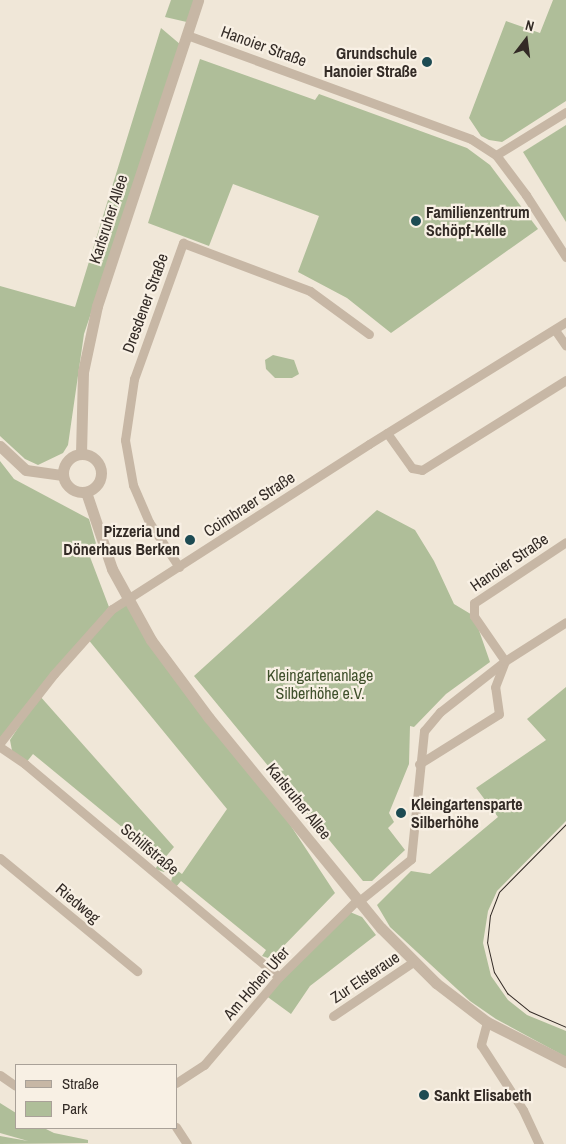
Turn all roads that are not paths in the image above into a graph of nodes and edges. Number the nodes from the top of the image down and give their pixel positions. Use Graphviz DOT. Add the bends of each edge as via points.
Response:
graph roads {
  1 [pos="198,0"];
  2 [pos="187,35"];
  3 [pos="566,112"];
  4 [pos="496,155"];
  5 [pos="566,257"];
  6 [pos="566,322"];
  7 [pos="555,330"];
  8 [pos="369,334"];
  9 [pos="566,346"];
  10 [pos="566,380"];
  11 [pos="387,433"];
  12 [pos="0,446"];
  13 [pos="80,454"];
  14 [pos="63,475"];
  15 [pos="86,492"];
  16 [pos="566,542"];
  17 [pos="179,567"];
  18 [pos="127,599"];
  19 [pos="566,622"];
  20 [pos="505,661"];
  21 [pos="0,743"];
  22 [pos="0,747"];
  23 [pos="419,764"];
  24 [pos="0,858"];
  25 [pos="358,900"];
  26 [pos="413,962"];
  27 [pos="137,971"];
  28 [pos="279,977"];
  29 [pos="333,1016"];
  30 [pos="486,1022"];
  31 [pos="566,1062"];
  32 [pos="0,1075"];
  33 [pos="178,1082"];
  34 [pos="15,1085"];
  35 [pos="177,1129"];
  36 [pos="187,1144"];
  37 [pos="539,1144"];
  1 -- 2 [label="street, Karlsruher Allee"];
  2 -- 4 [label="street, Hanoier Straße" via="462,136"];
  2 -- 13 [label="street, Karlsruher Allee" via="88,341 80,404"];
  3 -- 4 [label="street"];
  4 -- 5 [label="street, Hanoier Straße"];
  6 -- 7 [label="street, Coimbraer Straße"];
  7 -- 9 [label="street"];
  7 -- 11 [label="street, Coimbraer Straße"];
  8 -- 17 [label="street, Dresdener Straße" via="310,291 183,243 134,379 125,440 132,485 149,522"];
  10 -- 11 [label="street" via="422,470 412,468"];
  11 -- 17 [label="street, Coimbraer Straße"];
  12 -- 14 [label="street" via="32,472"];
  13 -- 14 [label="street" via="70,459"];
  13 -- 15 [label="street" via="92,458 100,467 97,485"];
  14 -- 15 [label="street" via="74,490"];
  15 -- 18 [label="street, Karlsruher Allee" via="112,569"];
  16 -- 20 [label="street, Hanoier Straße" via="474,603 474,616"];
  17 -- 18 [label="street, Coimbraer Straße"];
  18 -- 21 [label="street" via="112,609 54,674"];
  18 -- 25 [label="street, Karlsruher Allee" via="166,662"];
  19 -- 20 [label="street"];
  20 -- 23 [label="street" via="440,712 424,731"];
  20 -- 23 [label="street" via="495,686 499,714"];
  22 -- 28 [label="street, Schilfstraße" via="25,764"];
  23 -- 25 [label="street" via="411,859"];
  24 -- 27 [label="street, Riedweg"];
  25 -- 26 [label="street, Karlsruher Allee"];
  25 -- 28 [label="street, Am Hohen Ufer"];
  26 -- 29 [label="street, Zur Elsteraue"];
  26 -- 30 [label="street, Karlsruher Allee"];
  28 -- 33 [label="street, Am Hohen Ufer" via="204,1065"];
  30 -- 31 [label="street, Karlsruher Allee"];
  30 -- 37 [label="street" via="481,1045 523,1110"];
  32 -- 34 [label="street"];
  35 -- 36 [label="street"];
}
